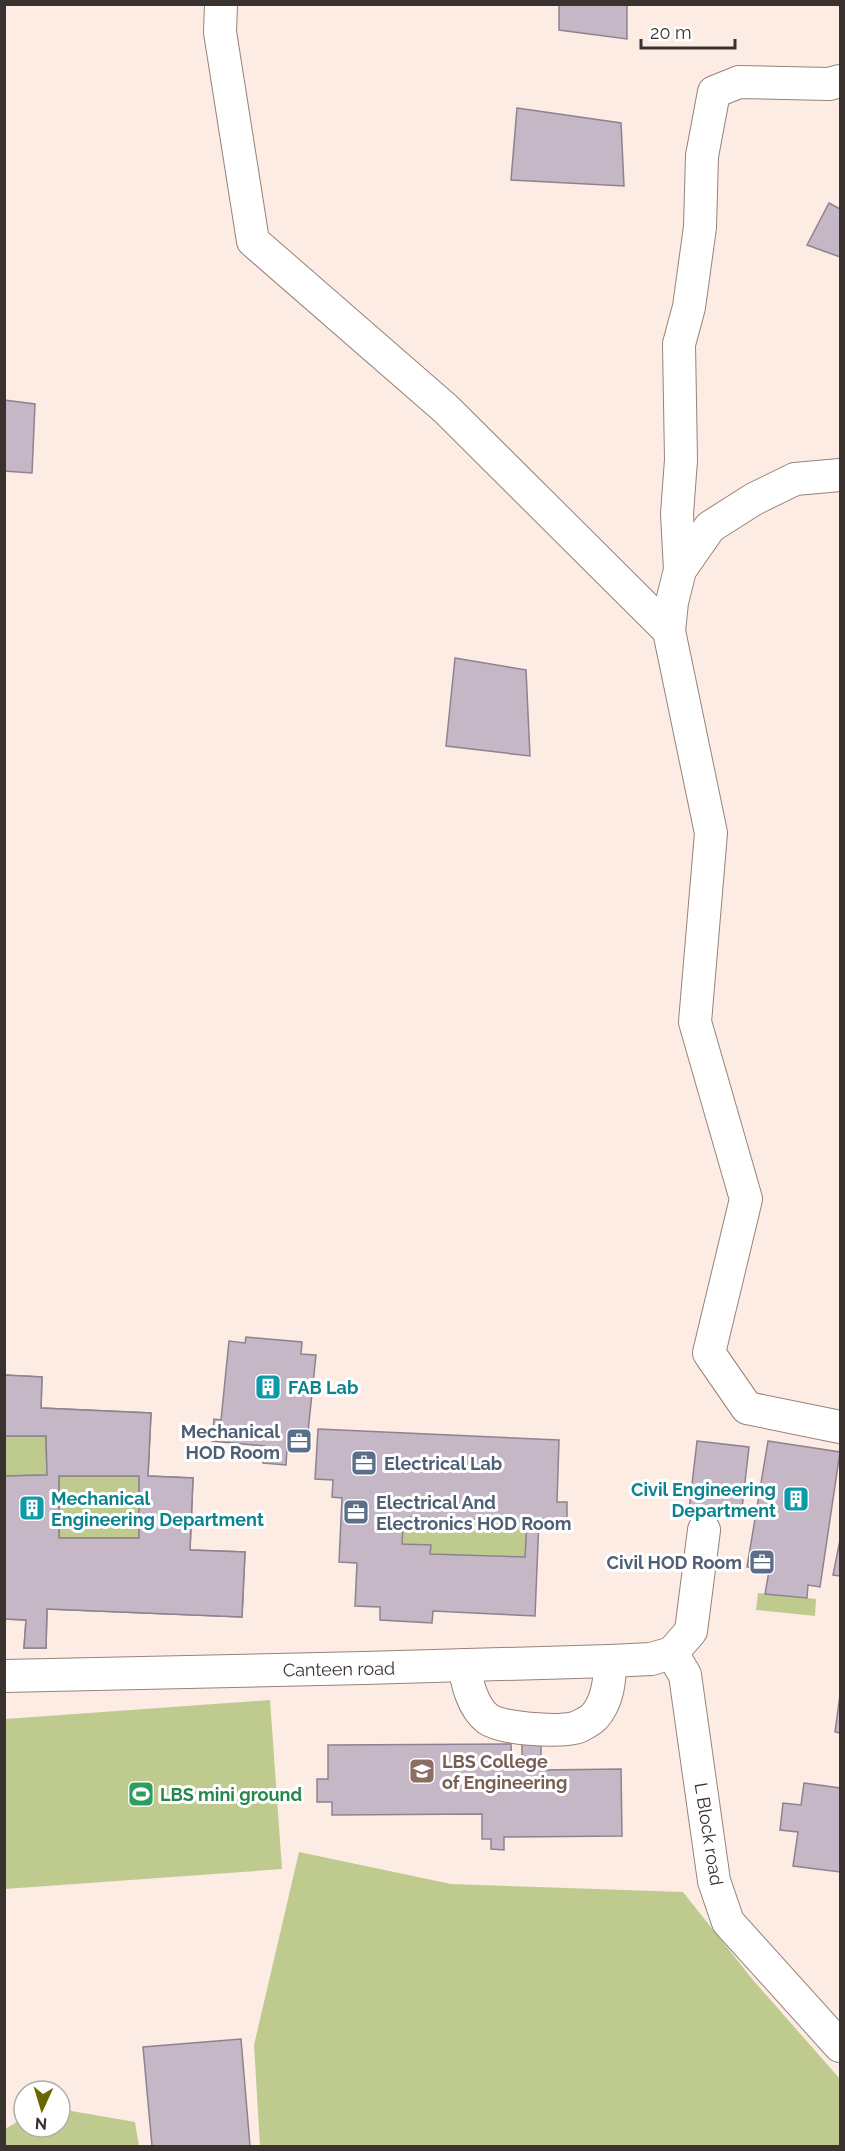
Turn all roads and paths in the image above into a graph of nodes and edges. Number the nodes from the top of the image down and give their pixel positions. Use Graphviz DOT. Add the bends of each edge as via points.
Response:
graph roads {
  1 [pos="221,4"];
  2 [pos="840,81"];
  3 [pos="840,475"];
  4 [pos="680,570"];
  5 [pos="669,631"];
  6 [pos="840,1427"];
  7 [pos="704,1530"];
  8 [pos="672,1653"];
  9 [pos="610,1661"];
  10 [pos="465,1665"];
  11 [pos="4,1676"];
  12 [pos="840,2046"];
  1 -- 5 [label="street" via="220,32 253,241 446,409"];
  2 -- 4 [label="street" via="739,82 714,92 702,156 699,239 679,344"];
  3 -- 4 [label="street" via="795,479 754,499 710,527"];
  4 -- 5 [label="street"];
  5 -- 6 [label="street" via="711,833 695,1022 746,1199 709,1353 747,1407"];
  7 -- 8 [label="street" via="692,1630"];
  8 -- 9 [label="street, Canteen road" via="651,1659"];
  8 -- 12 [label="street, L Block road" via="685,1675 714,1881 728,1922"];
  9 -- 10 [label="street, Canteen road"];
  9 -- 10 [label="street" via="605,1697 593,1717 574,1728 550,1729 513,1728 488,1720 471,1692"];
  10 -- 11 [label="street, Canteen road"];
}
